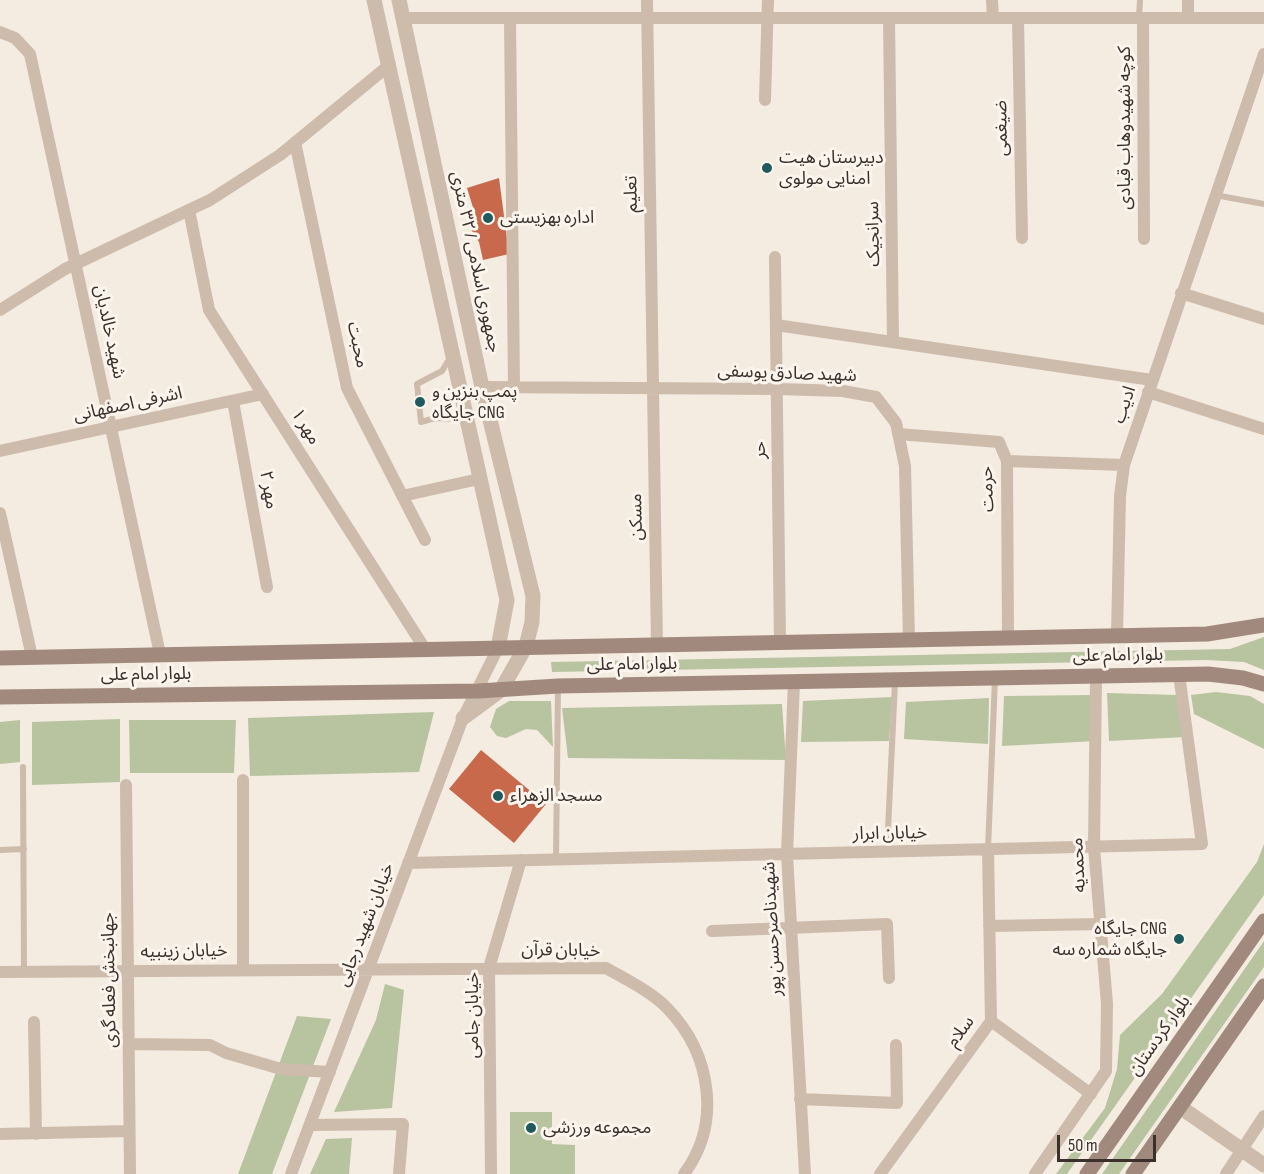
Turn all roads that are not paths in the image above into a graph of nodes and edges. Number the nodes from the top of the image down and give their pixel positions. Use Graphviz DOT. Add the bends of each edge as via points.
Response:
graph roads {
  1 [pos="374,0"];
  2 [pos="399,0"];
  3 [pos="647,0"];
  4 [pos="768,0"];
  5 [pos="992,0"];
  6 [pos="1140,0"];
  7 [pos="1188,0"];
  8 [pos="402,18"];
  9 [pos="510,18"];
  10 [pos="647,18"];
  11 [pos="768,18"];
  12 [pos="889,18"];
  13 [pos="993,18"];
  14 [pos="1018,18"];
  15 [pos="1141,18"];
  16 [pos="1188,18"];
  17 [pos="1264,18"];
  18 [pos="0,32"];
  19 [pos="1264,54"];
  20 [pos="387,66"];
  21 [pos="765,100"];
  22 [pos="295,142"];
  23 [pos="1214,195"];
  24 [pos="1264,204"];
  25 [pos="189,210"];
  26 [pos="1022,238"];
  27 [pos="1144,239"];
  28 [pos="774,257"];
  29 [pos="76,264"];
  30 [pos="1181,293"];
  31 [pos="0,310"];
  32 [pos="1264,319"];
  33 [pos="776,325"];
  34 [pos="893,342"];
  35 [pos="452,356"];
  36 [pos="1152,380"];
  37 [pos="514,386"];
  38 [pos="482,387"];
  39 [pos="653,388"];
  40 [pos="778,389"];
  41 [pos="1148,392"];
  42 [pos="263,394"];
  43 [pos="233,401"];
  44 [pos="466,419"];
  45 [pos="111,427"];
  46 [pos="1264,429"];
  47 [pos="898,434"];
  48 [pos="0,451"];
  49 [pos="1007,461"];
  50 [pos="1124,465"];
  51 [pos="479,479"];
  52 [pos="402,496"];
  53 [pos="0,513"];
  54 [pos="425,540"];
  55 [pos="267,587"];
  56 [pos="1264,624"];
  57 [pos="1118,635"];
  58 [pos="1008,638"];
  59 [pos="909,639"];
  60 [pos="780,642"];
  61 [pos="657,645"];
  62 [pos="526,646"];
  63 [pos="498,648"];
  64 [pos="425,649"];
  65 [pos="160,654"];
  66 [pos="0,657"];
  67 [pos="32,657"];
  68 [pos="1179,674"];
  69 [pos="1096,676"];
  70 [pos="995,678"];
  71 [pos="895,680"];
  72 [pos="794,682"];
  73 [pos="1264,684"];
  74 [pos="558,686"];
  75 [pos="501,690"];
  76 [pos="478,691"];
  77 [pos="0,698"];
  78 [pos="463,718"];
  79 [pos="23,767"];
  80 [pos="243,780"];
  81 [pos="126,785"];
  82 [pos="1094,847"];
  83 [pos="24,849"];
  84 [pos="988,849"];
  85 [pos="0,850"];
  86 [pos="887,852"];
  87 [pos="787,854"];
  88 [pos="556,859"];
  89 [pos="521,860"];
  90 [pos="408,863"];
  91 [pos="1264,921"];
  92 [pos="1101,924"];
  93 [pos="989,926"];
  94 [pos="791,930"];
  95 [pos="712,931"];
  96 [pos="369,968"];
  97 [pos="489,968"];
  98 [pos="243,970"];
  99 [pos="128,971"];
  100 [pos="0,972"];
  101 [pos="24,972"];
  102 [pos="889,978"];
  103 [pos="1264,986"];
  104 [pos="991,1021"];
  105 [pos="34,1022"];
  106 [pos="129,1044"];
  107 [pos="896,1045"];
  108 [pos="330,1072"];
  109 [pos="1091,1094"];
  110 [pos="800,1099"];
  111 [pos="1180,1107"];
  112 [pos="1264,1116"];
  113 [pos="310,1125"];
  114 [pos="129,1131"];
  115 [pos="0,1134"];
  116 [pos="36,1134"];
  117 [pos="1240,1149"];
  118 [pos="1264,1165"];
  119 [pos="130,1174"];
  120 [pos="291,1174"];
  121 [pos="399,1174"];
  122 [pos="492,1174"];
  123 [pos="684,1174"];
  124 [pos="805,1174"];
  125 [pos="880,1174"];
  126 [pos="1035,1174"];
  127 [pos="1087,1174"];
  128 [pos="1133,1174"];
  129 [pos="1226,1174"];
  1 -- 20 [label="street"];
  2 -- 8 [label="street, جمهوری اسلامی / ۳۲ متری"];
  3 -- 10 [label="street, تعلیم"];
  4 -- 11 [label="street"];
  5 -- 13 [label="street"];
  6 -- 15 [label="lane"];
  7 -- 16 [label="street"];
  8 -- 9 [label="street"];
  8 -- 38 [label="street, جمهوری اسلامی / ۳۲ متری"];
  9 -- 10 [label="street"];
  9 -- 37 [label="street"];
  10 -- 11 [label="street"];
  10 -- 39 [label="street, تعلیم"];
  11 -- 12 [label="street"];
  11 -- 21 [label="street"];
  12 -- 13 [label="street"];
  12 -- 34 [label="street, سرانجیک"];
  13 -- 14 [label="street"];
  14 -- 15 [label="street"];
  14 -- 26 [label="street, ضیغمی"];
  15 -- 16 [label="street"];
  15 -- 27 [label="street, کوچه شهیدوهاب قبادی"];
  16 -- 17 [label="street"];
  18 -- 29 [label="street, شهید خالدیان" via="15,38 30,54"];
  19 -- 23 [label="street, ادیب"];
  20 -- 22 [label="street"];
  20 -- 35 [label="street"];
  22 -- 25 [label="street"];
  22 -- 52 [label="street, محبت" via="347,388"];
  23 -- 24 [label="lane"];
  23 -- 30 [label="street, ادیب"];
  25 -- 29 [label="street"];
  25 -- 42 [label="street, مهر ۱" via="209,310"];
  28 -- 33 [label="street, حر"];
  29 -- 31 [label="street"];
  29 -- 45 [label="street, شهید خالدیان"];
  30 -- 32 [label="street"];
  30 -- 36 [label="street, ادیب"];
  33 -- 34 [label="street"];
  33 -- 40 [label="street, حر"];
  34 -- 36 [label="street"];
  35 -- 44 [label="street"];
  35 -- 44 [label="lane" via="442,371 417,384 421,422 435,418"];
  36 -- 41 [label="street, ادیب"];
  37 -- 38 [label="street, شهید صادق یوسفی"];
  37 -- 39 [label="street, شهید صادق یوسفی"];
  38 -- 62 [label="street, جمهوری اسلامی / ۳۲ متری" via="533,596"];
  39 -- 40 [label="street, شهید صادق یوسفی"];
  39 -- 61 [label="street, مسکن"];
  40 -- 47 [label="street, شهید صادق یوسفی" via="843,391 876,397 896,423"];
  40 -- 60 [label="street, حر"];
  41 -- 46 [label="street"];
  41 -- 50 [label="street, ادیب"];
  42 -- 43 [label="street, اشرفی اصفهانی"];
  42 -- 64 [label="street, مهر ۱"];
  43 -- 45 [label="street, اشرفی اصفهانی"];
  43 -- 55 [label="street, مهر ۲"];
  44 -- 51 [label="street"];
  45 -- 48 [label="street, اشرفی اصفهانی"];
  45 -- 65 [label="street, شهید خالدیان"];
  47 -- 49 [label="street, حرمت" via="999,442"];
  47 -- 59 [label="street, شهید صادق یوسفی" via="905,466"];
  49 -- 50 [label="street"];
  49 -- 58 [label="street, حرمت"];
  50 -- 57 [label="street, ادیب"];
  51 -- 52 [label="street"];
  51 -- 63 [label="street" via="507,600"];
  52 -- 54 [label="street, محبت"];
  53 -- 67 [label="street"];
  56 -- 57 [label="main road, بلوار امام علی" via="1207,633"];
  57 -- 58 [label="main road, بلوار امام علی"];
  58 -- 59 [label="main road, بلوار امام علی"];
  59 -- 60 [label="main road, بلوار امام علی"];
  60 -- 61 [label="main road, بلوار امام علی"];
  61 -- 62 [label="main road, بلوار امام علی"];
  62 -- 63 [label="main road, بلوار امام علی"];
  62 -- 75 [label="street, جمهوری اسلامی / ۳۲ متری"];
  63 -- 64 [label="main road, بلوار امام علی"];
  63 -- 76 [label="street, خیابان شهید رجایی"];
  64 -- 65 [label="main road, بلوار امام علی"];
  65 -- 67 [label="main road, بلوار امام علی"];
  66 -- 67 [label="main road, بلوار امام علی"];
  68 -- 69 [label="main road, بلوار امام علی"];
  68 -- 73 [label="main road, بلوار امام علی" via="1243,678"];
  68 -- 82 [label="street, خیابان ابرار" via="1202,844"];
  69 -- 70 [label="main road, بلوار امام علی"];
  69 -- 82 [label="street, محمدیه"];
  70 -- 71 [label="main road, بلوار امام علی"];
  70 -- 84 [label="lane"];
  71 -- 72 [label="main road, بلوار امام علی"];
  71 -- 86 [label="lane"];
  72 -- 74 [label="main road, بلوار امام علی"];
  72 -- 87 [label="street, شهیدناصرحسن پور"];
  74 -- 75 [label="main road, بلوار امام علی"];
  74 -- 88 [label="lane"];
  75 -- 76 [label="main road, بلوار امام علی"];
  75 -- 78 [label="street, جمهوری اسلامی / ۳۲ متری"];
  76 -- 77 [label="main road, بلوار امام علی"];
  76 -- 78 [label="street, خیابان شهید رجایی"];
  78 -- 90 [label="street, خیابان شهید رجایی"];
  79 -- 83 [label="lane"];
  80 -- 98 [label="street"];
  81 -- 99 [label="street, جهانبخش فعله گری"];
  82 -- 84 [label="street, خیابان ابرار"];
  82 -- 92 [label="street, محمدیه"];
  83 -- 85 [label="lane"];
  83 -- 101 [label="lane"];
  84 -- 86 [label="street, خیابان ابرار"];
  84 -- 93 [label="street, سلام"];
  86 -- 87 [label="street, خیابان ابرار"];
  87 -- 88 [label="street, خیابان ابرار"];
  87 -- 94 [label="street, شهیدناصرحسن پور"];
  88 -- 89 [label="street, خیابان ابرار"];
  89 -- 90 [label="street, خیابان ابرار"];
  89 -- 97 [label="street, خیابان جامی"];
  90 -- 96 [label="street, خیابان شهید رجایی"];
  91 -- 127 [label="main road, بلوار کردستان"];
  92 -- 93 [label="street"];
  92 -- 109 [label="street, محمدیه" via="1107,1004 1106,1071"];
  93 -- 104 [label="street, سلام"];
  94 -- 95 [label="street"];
  94 -- 102 [label="street" via="887,924"];
  94 -- 110 [label="street, شهیدناصرحسن پور"];
  96 -- 97 [label="street, خیابان قرآن"];
  96 -- 98 [label="street, خیابان زینبیه"];
  96 -- 108 [label="street, خیابان شهید رجایی"];
  97 -- 122 [label="street, خیابان جامی"];
  97 -- 123 [label="street, خیابان قرآن" via="606,968 668,1009 696,1045 707,1082 706,1116 698,1156"];
  98 -- 99 [label="street, خیابان زینبیه"];
  99 -- 101 [label="street, خیابان زینبیه"];
  99 -- 106 [label="street, جهانبخش فعله گری"];
  100 -- 101 [label="street, خیابان زینبیه"];
  103 -- 111 [label="main road"];
  104 -- 109 [label="street"];
  104 -- 125 [label="street, سلام"];
  105 -- 116 [label="street"];
  106 -- 108 [label="street" via="210,1046 281,1069"];
  106 -- 114 [label="street, جهانبخش فعله گری"];
  107 -- 110 [label="street" via="897,1103"];
  108 -- 113 [label="street, خیابان شهید رجایی"];
  109 -- 126 [label="street, محمدیه"];
  110 -- 124 [label="street, شهیدناصرحسن پور"];
  111 -- 117 [label="street"];
  111 -- 128 [label="main road"];
  112 -- 117 [label="street"];
  113 -- 120 [label="street, خیابان شهید رجایی"];
  113 -- 121 [label="street" via="404,1124"];
  114 -- 116 [label="street"];
  114 -- 119 [label="street, جهانبخش فعله گری"];
  115 -- 116 [label="street"];
  117 -- 118 [label="street"];
  117 -- 129 [label="street"];
}
